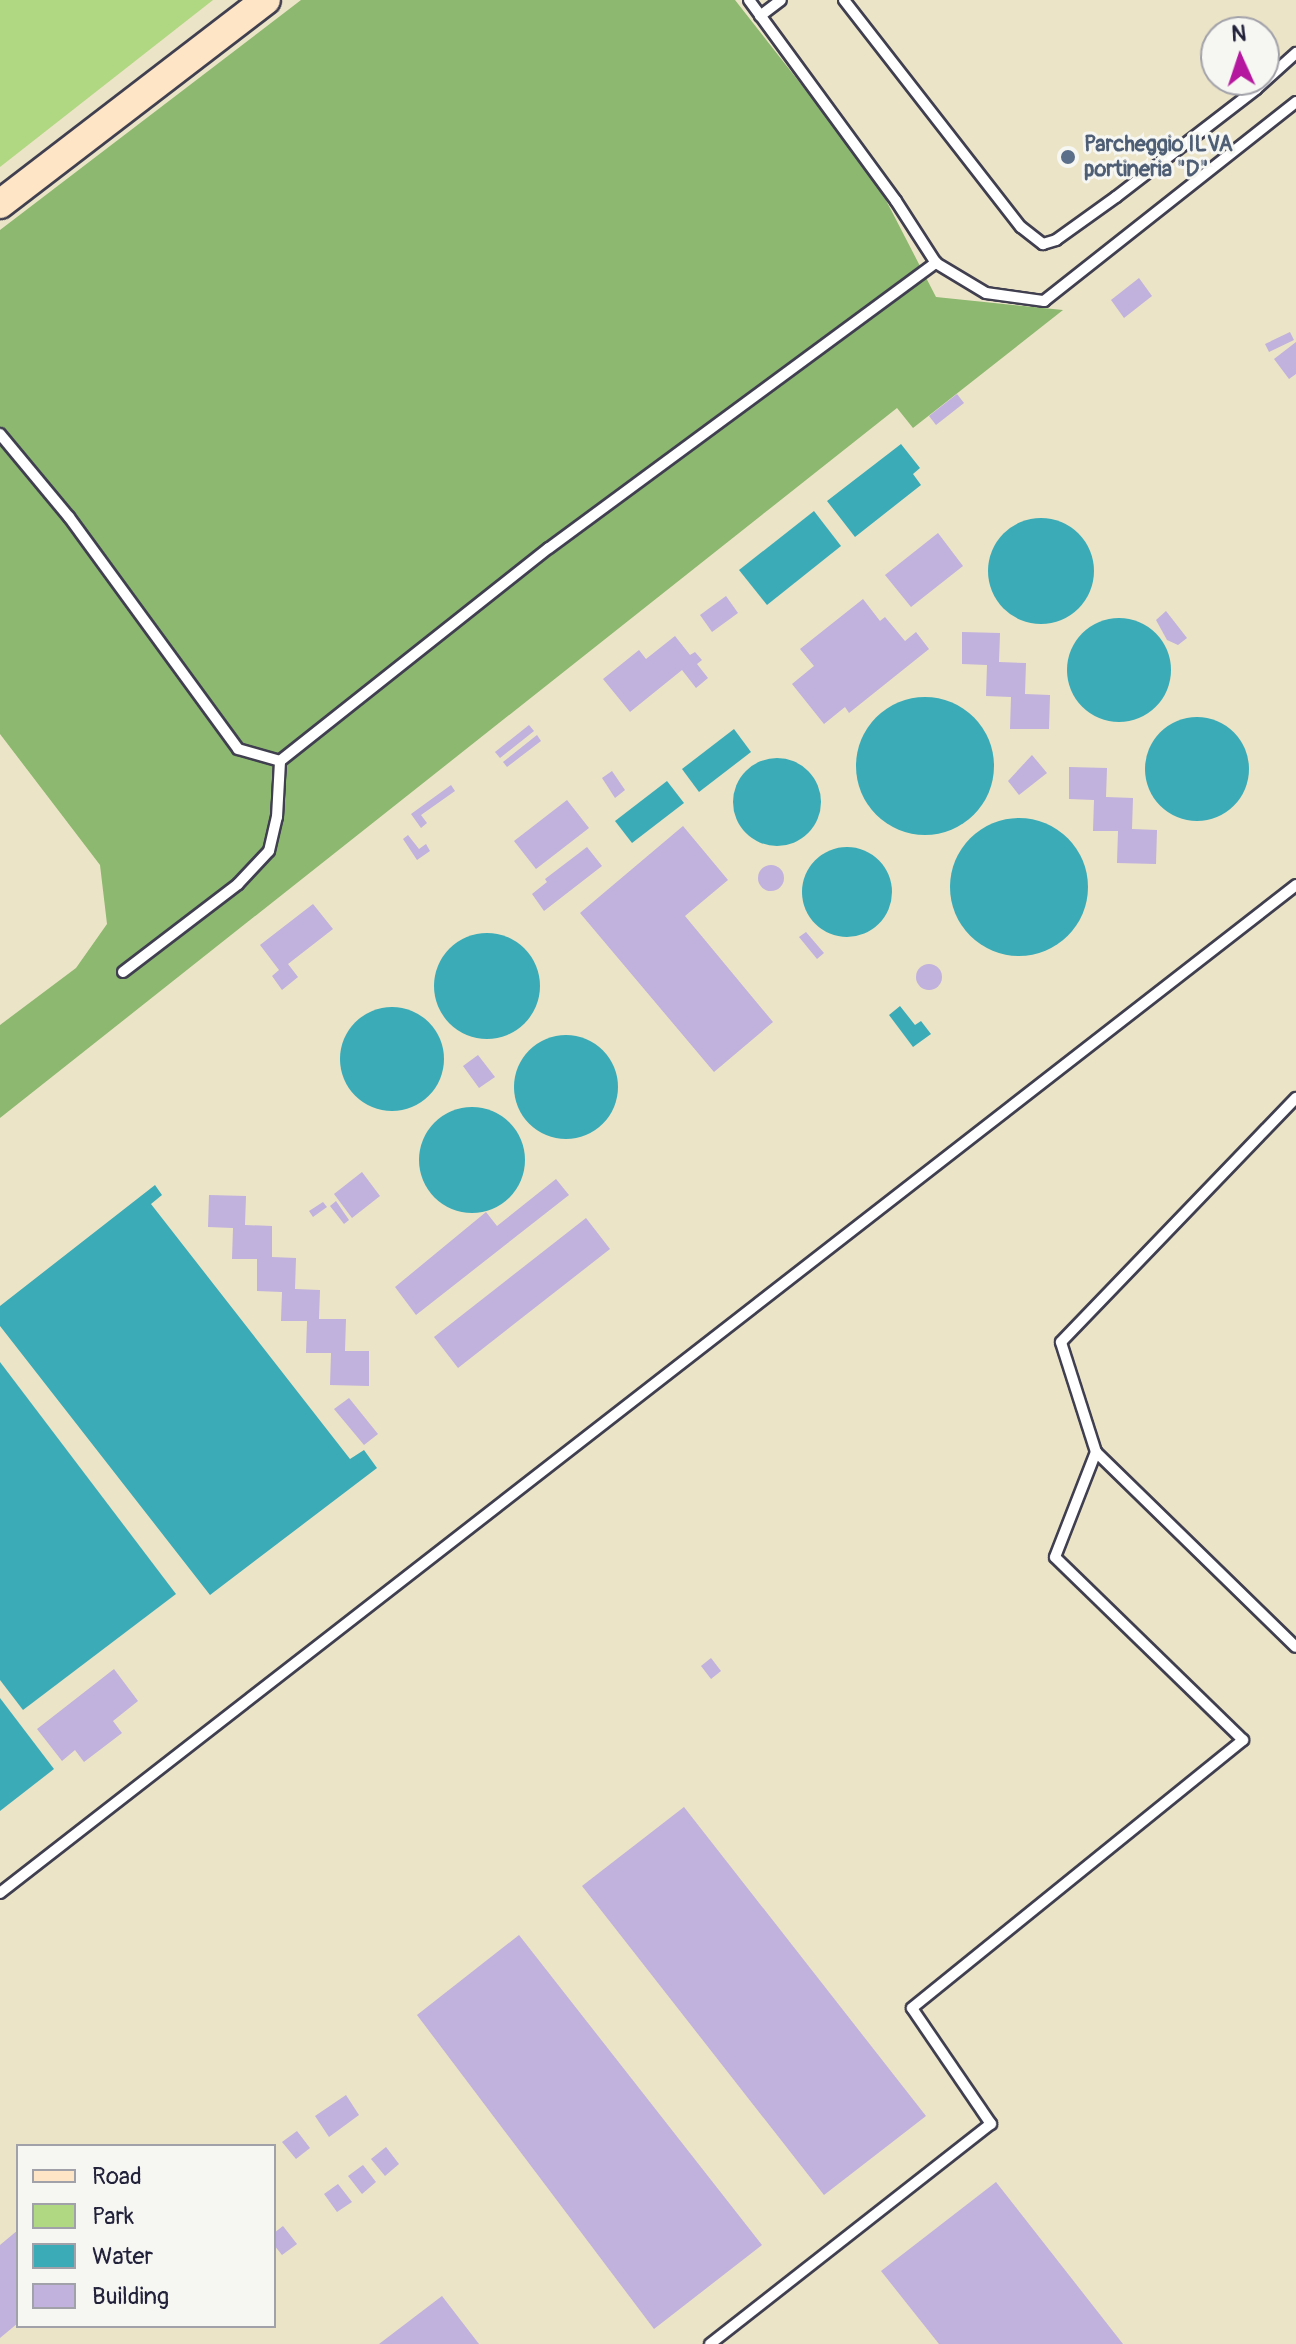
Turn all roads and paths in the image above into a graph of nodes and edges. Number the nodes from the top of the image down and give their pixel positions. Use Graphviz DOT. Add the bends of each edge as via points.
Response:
graph roads {
  1 [pos="266,0"];
  2 [pos="749,0"];
  3 [pos="781,0"];
  4 [pos="844,0"];
  5 [pos="760,16"];
  6 [pos="1296,53"];
  7 [pos="1296,102"];
  8 [pos="0,204"];
  9 [pos="936,263"];
  10 [pos="0,434"];
  11 [pos="280,761"];
  12 [pos="1296,885"];
  13 [pos="123,972"];
  14 [pos="1296,1098"];
  15 [pos="1096,1452"];
  16 [pos="1296,1647"];
  17 [pos="0,1893"];
  18 [pos="710,2344"];
  1 -- 8 [label="street"];
  2 -- 5 [label="lane"];
  3 -- 5 [label="lane"];
  4 -- 6 [label="lane" via="1021,227 1043,244 1116,197"];
  5 -- 9 [label="lane"];
  7 -- 9 [label="lane" via="1044,301 986,293"];
  9 -- 11 [label="lane" via="549,548"];
  10 -- 11 [label="lane" via="69,517 238,749"];
  11 -- 13 [label="lane" via="269,851 238,884"];
  12 -- 17 [label="lane"];
  14 -- 15 [label="lane" via="1061,1342"];
  15 -- 16 [label="lane"];
  15 -- 18 [label="lane" via="1055,1557 1243,1740 912,2008 991,2124"];
}
